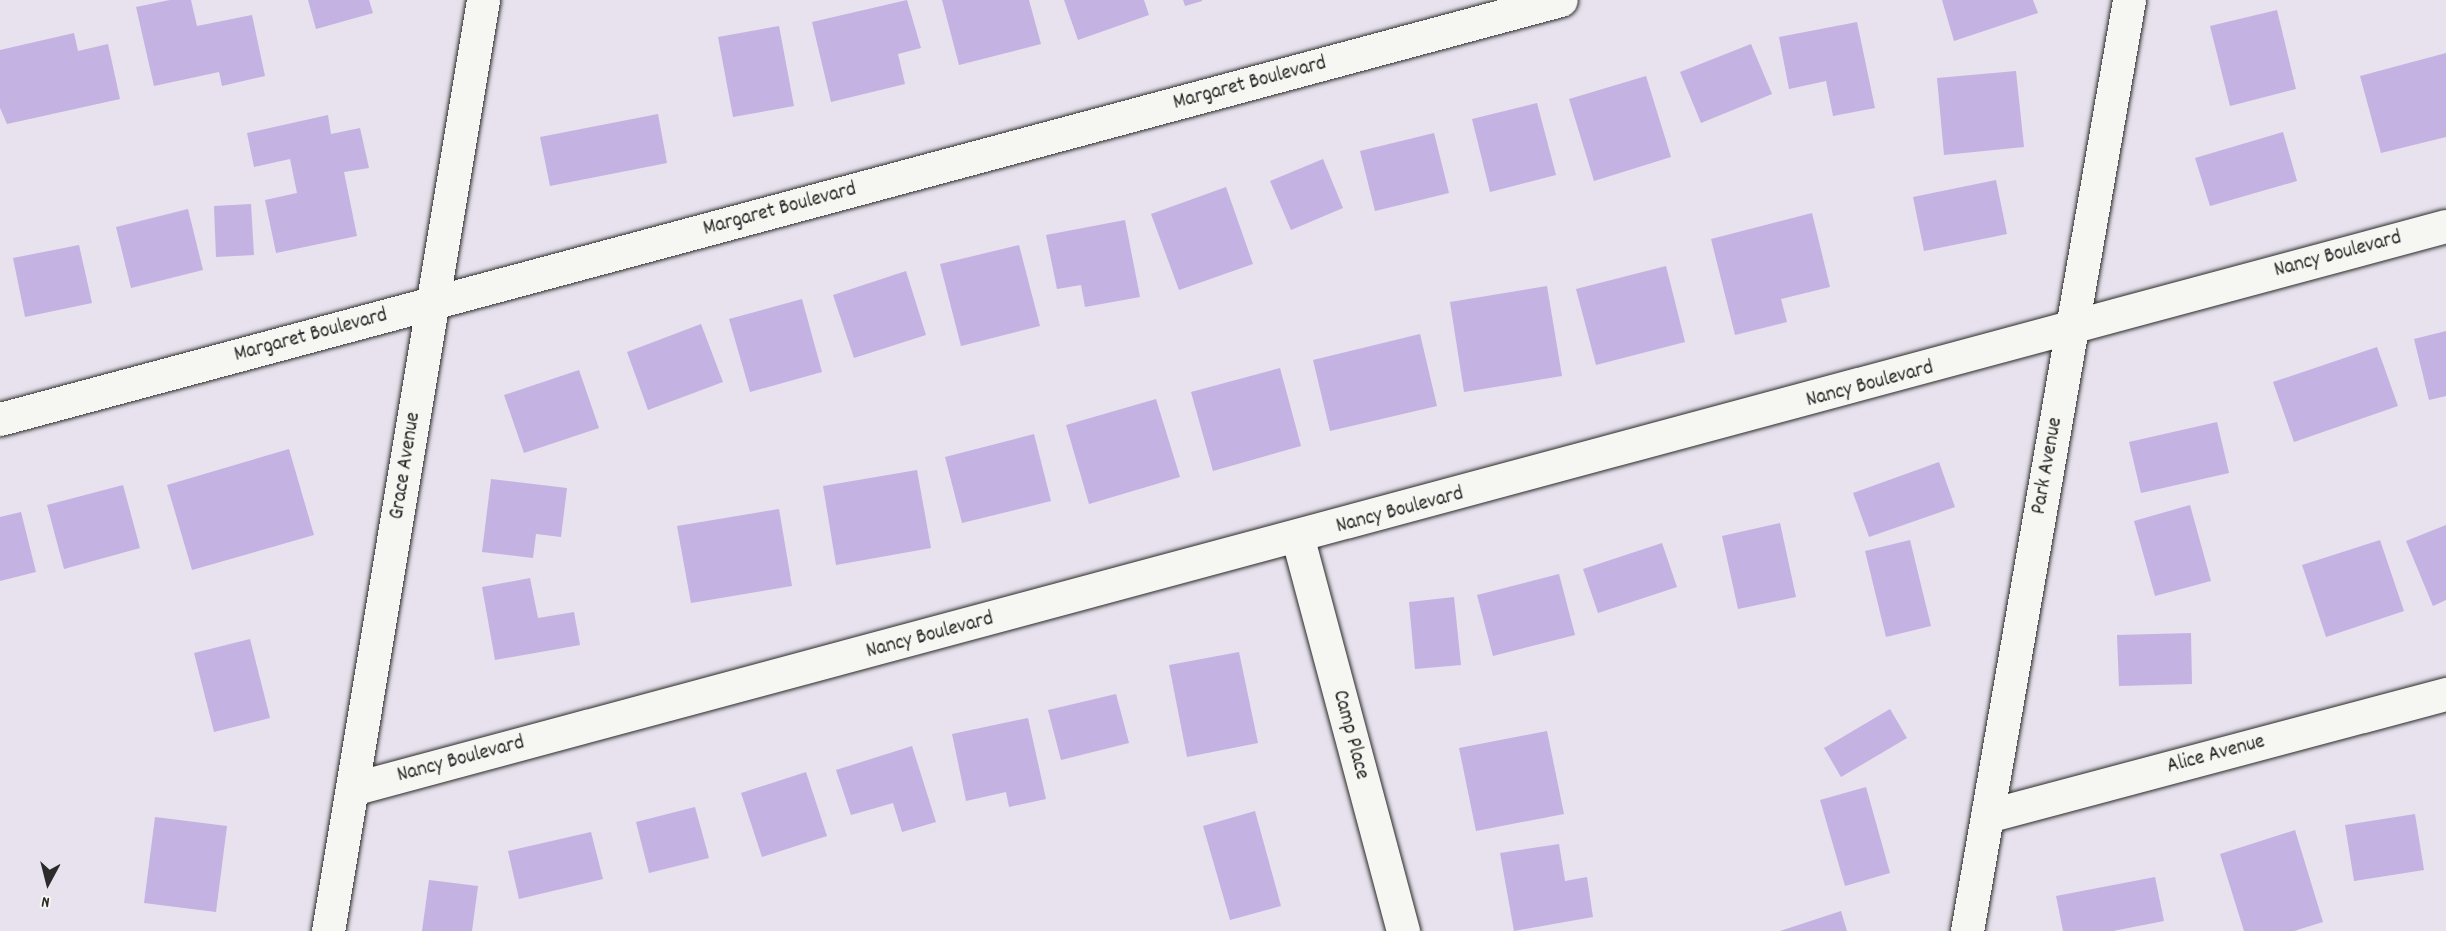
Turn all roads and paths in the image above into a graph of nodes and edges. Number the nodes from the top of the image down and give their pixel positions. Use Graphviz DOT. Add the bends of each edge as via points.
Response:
graph roads {
  1 [pos="483,0"];
  2 [pos="1561,0"];
  3 [pos="2129,0"];
  4 [pos="2446,226"];
  5 [pos="432,303"];
  6 [pos="2072,330"];
  7 [pos="0,419"];
  8 [pos="1298,539"];
  9 [pos="2446,694"];
  10 [pos="352,789"];
  11 [pos="1987,816"];
  12 [pos="328,931"];
  13 [pos="1403,931"];
  14 [pos="1967,931"];
  1 -- 5 [label="street, Grace Avenue"];
  2 -- 5 [label="street, Margaret Boulevard"];
  3 -- 6 [label="street, Park Avenue"];
  4 -- 6 [label="street, Nancy Boulevard"];
  5 -- 7 [label="street, Margaret Boulevard"];
  5 -- 10 [label="street, Grace Avenue"];
  6 -- 8 [label="street, Nancy Boulevard"];
  6 -- 11 [label="street, Park Avenue"];
  8 -- 10 [label="street, Nancy Boulevard"];
  8 -- 13 [label="street, Camp Place"];
  9 -- 11 [label="street, Alice Avenue"];
  10 -- 12 [label="street, Grace Avenue"];
  11 -- 14 [label="street, Park Avenue"];
}
